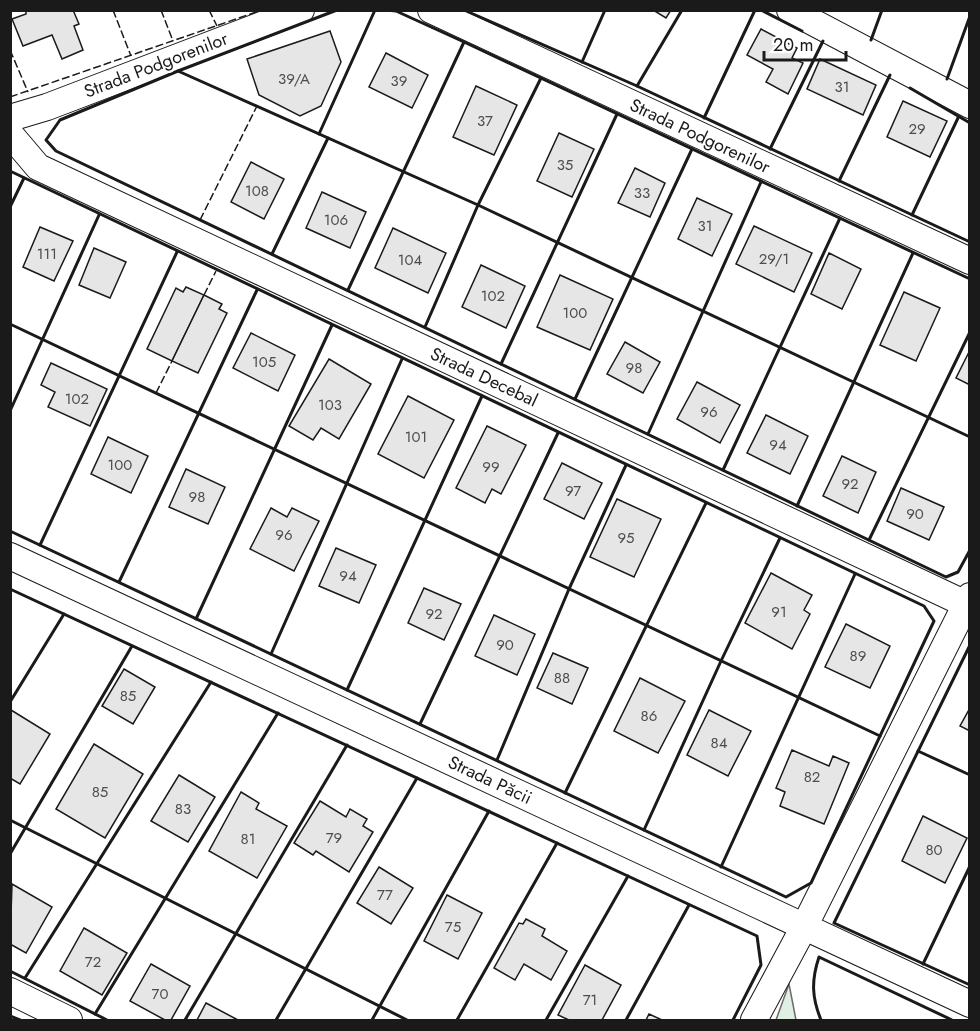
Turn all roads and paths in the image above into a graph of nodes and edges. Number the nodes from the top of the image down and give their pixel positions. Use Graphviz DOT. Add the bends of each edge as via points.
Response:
graph roads {
  1 [pos="301,10"];
  2 [pos="431,10"];
  3 [pos="790,10"];
  4 [pos="969,105"];
  5 [pos="10,118"];
  6 [pos="10,134"];
  7 [pos="969,261"];
  8 [pos="10,556"];
  9 [pos="968,602"];
  10 [pos="804,927"];
  11 [pos="10,991"];
  12 [pos="969,1004"];
  13 [pos="69,1020"];
  14 [pos="754,1020"];
  1 -- 5 [label="street, Strada Podgorenilor"];
  2 -- 7 [label="street, Strada Podgorenilor"];
  3 -- 4 [label="street"];
  6 -- 9 [label="street, Strada Decebal" via="38,167"];
  8 -- 10 [label="street, Strada Păcii"];
  9 -- 10 [label="street"];
  10 -- 12 [label="street, Strada Păcii"];
  10 -- 14 [label="street"];
  11 -- 13 [label="street"];
}
